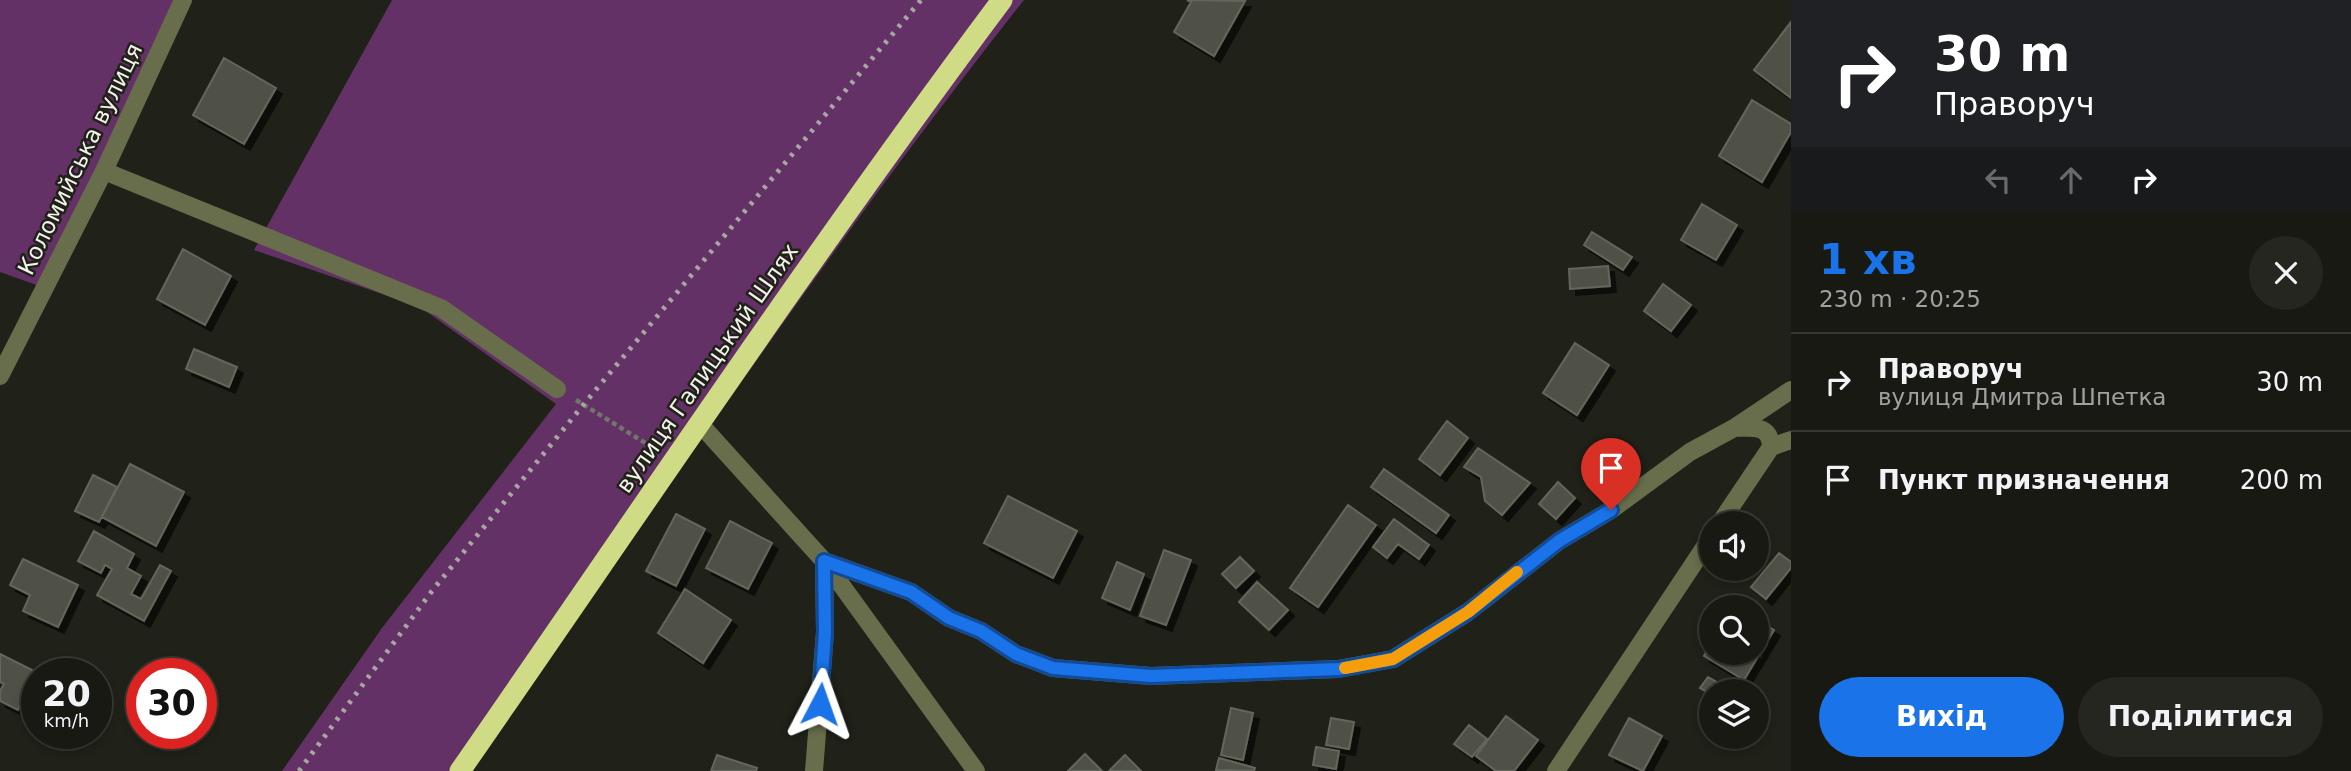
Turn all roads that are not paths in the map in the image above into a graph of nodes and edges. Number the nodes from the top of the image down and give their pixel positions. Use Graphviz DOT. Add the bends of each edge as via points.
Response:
graph roads {
  1 [pos="183,0"];
  2 [pos="1002,0"];
  3 [pos="104,171"];
  4 [pos="0,376"];
  5 [pos="557,389"];
  6 [pos="1791,390"];
  7 [pos="700,424"];
  8 [pos="1734,428"];
  9 [pos="1791,440"];
  10 [pos="1771,447"];
  11 [pos="1728,511"];
  12 [pos="1699,555"];
  13 [pos="824,561"];
  14 [pos="460,771"];
  15 [pos="814,771"];
  16 [pos="976,771"];
  17 [pos="1556,771"];
  1 -- 3 [label="street, Коломийська вулиця"];
  2 -- 7 [label="highway, вулиця Галицький Шлях"];
  3 -- 4 [label="street, Коломийська вулиця"];
  3 -- 5 [label="street" via="442,308"];
  6 -- 8 [label="street"];
  7 -- 13 [label="street"];
  7 -- 14 [label="highway, вулиця Галицький Шлях"];
  8 -- 10 [label="street" via="1765,430"];
  8 -- 13 [label="street" via="1690,452 1611,510 1559,541 1468,612 1393,659 1339,669 1151,676 1053,668 1016,654 911,592"];
  9 -- 10 [label="street"];
  10 -- 11 [label="street"];
  12 -- 17 [label="street"];
  13 -- 15 [label="street" via="825,632"];
  13 -- 16 [label="street"];
}
